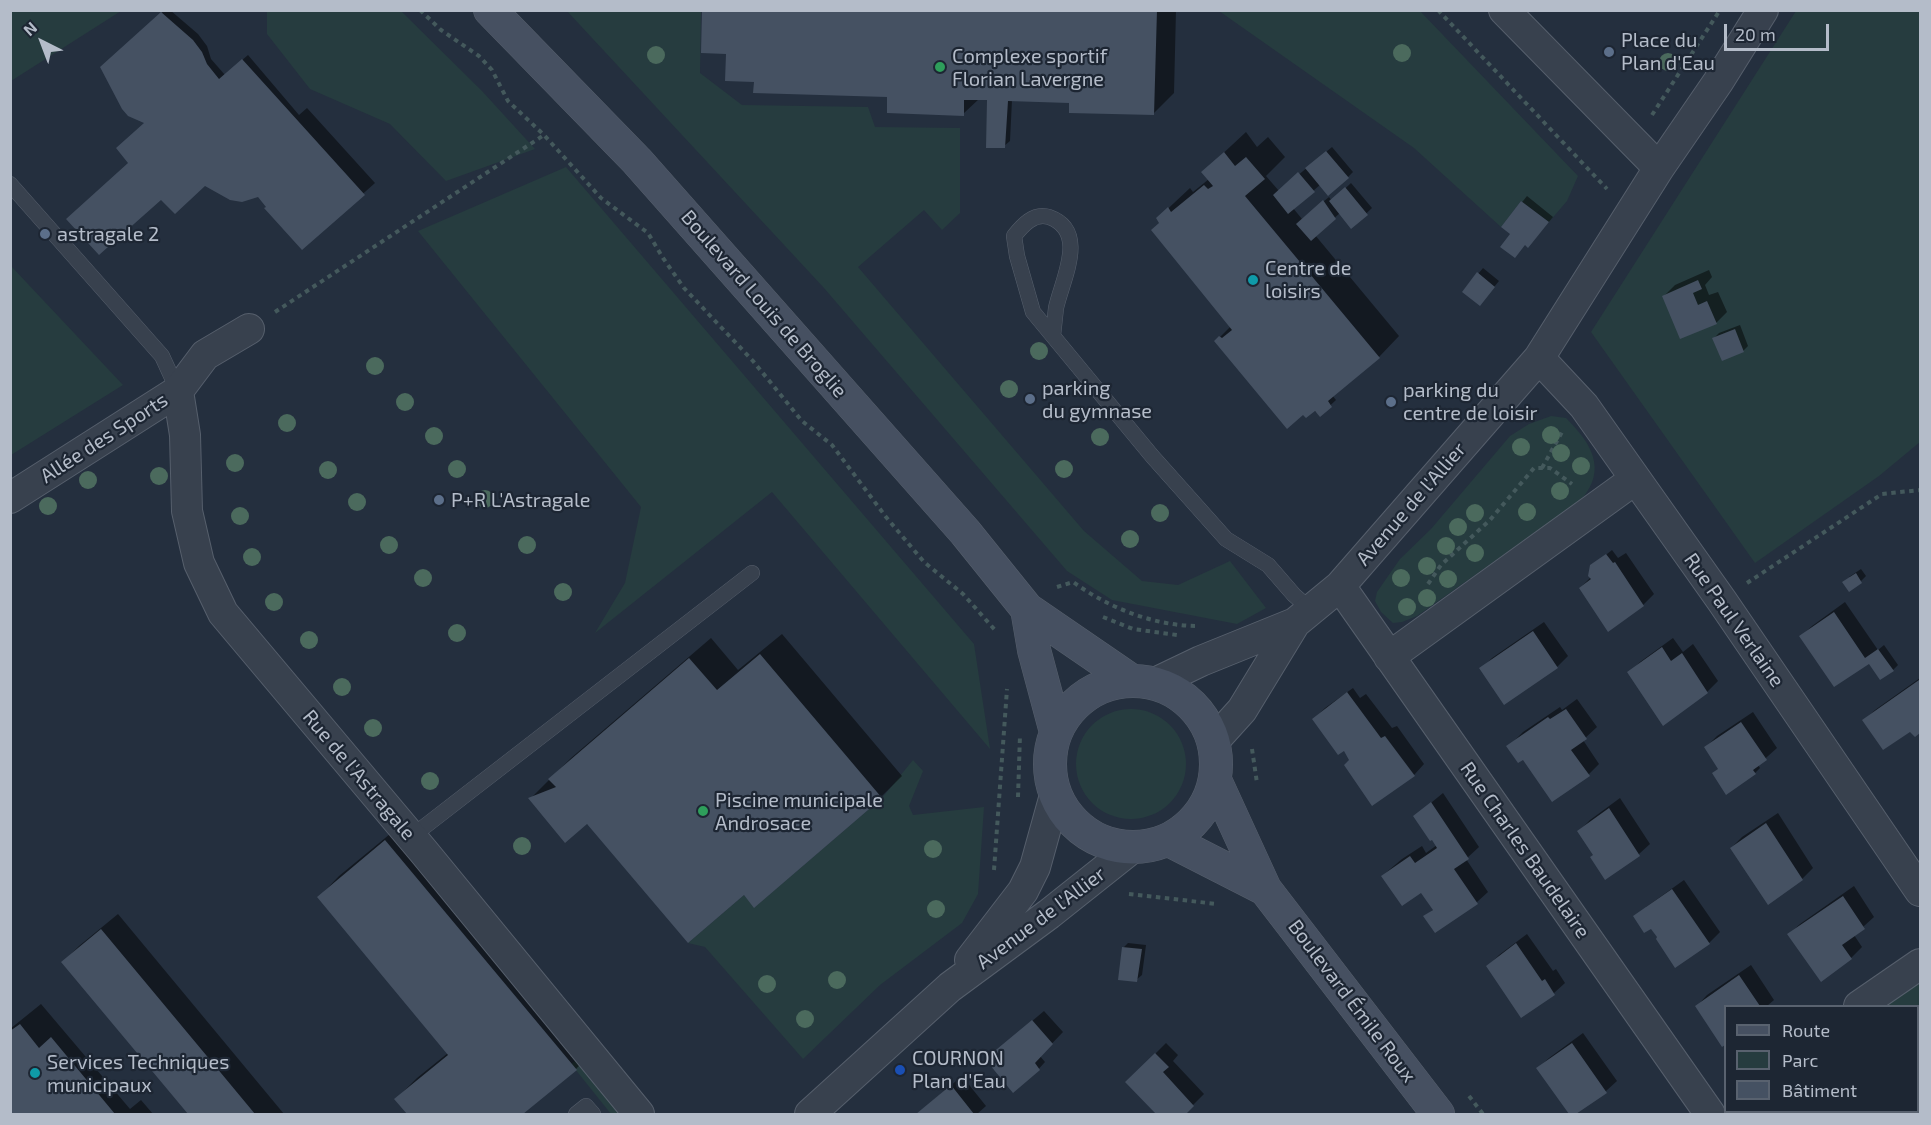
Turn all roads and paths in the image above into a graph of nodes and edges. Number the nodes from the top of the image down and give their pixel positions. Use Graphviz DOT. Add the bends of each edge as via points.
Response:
graph roads {
  1 [pos="420,10"];
  2 [pos="490,10"];
  3 [pos="1438,10"];
  4 [pos="1504,10"];
  5 [pos="1720,10"];
  6 [pos="1763,10"];
  7 [pos="544,135"];
  8 [pos="1634,142"];
  9 [pos="1659,168"];
  10 [pos="10,184"];
  11 [pos="1631,212"];
  12 [pos="249,329"];
  13 [pos="1053,336"];
  14 [pos="1539,358"];
  15 [pos="178,391"];
  16 [pos="1584,406"];
  17 [pos="1542,468"];
  18 [pos="1634,480"];
  19 [pos="1577,487"];
  20 [pos="1920,490"];
  21 [pos="10,498"];
  22 [pos="752,573"];
  23 [pos="1428,584"];
  24 [pos="1340,586"];
  25 [pos="1063,593"];
  26 [pos="1722,601"];
  27 [pos="1027,609"];
  28 [pos="1101,616"];
  29 [pos="1303,616"];
  30 [pos="1205,626"];
  31 [pos="995,630"];
  32 [pos="999,638"];
  33 [pos="1389,657"];
  34 [pos="1201,661"];
  35 [pos="1144,682"];
  36 [pos="1007,684"];
  37 [pos="1242,710"];
  38 [pos="1020,732"];
  39 [pos="1056,732"];
  40 [pos="1214,741"];
  41 [pos="1215,780"];
  42 [pos="1259,792"];
  43 [pos="1055,795"];
  44 [pos="1018,799"];
  45 [pos="411,837"];
  46 [pos="1169,840"];
  47 [pos="1132,848"];
  48 [pos="1086,885"];
  49 [pos="1265,889"];
  50 [pos="1023,891"];
  51 [pos="1920,891"];
  52 [pos="1920,964"];
  53 [pos="950,987"];
  54 [pos="1860,1005"];
  55 [pos="1463,1087"];
  56 [pos="1714,1109"];
  57 [pos="576,1114"];
  58 [pos="593,1114"];
  59 [pos="639,1114"];
  60 [pos="810,1114"];
  61 [pos="1438,1114"];
  62 [pos="1483,1114"];
  1 -- 7 [label="path" via="486,63 508,100"];
  2 -- 27 [label="main road, Boulevard Louis de Broglie" via="637,161 964,531"];
  3 -- 11 [label="path"];
  4 -- 8 [label="street"];
  5 -- 8 [label="path"];
  6 -- 9 [label="street, Avenue de l'Allier"];
  7 -- 12 [label="path"];
  7 -- 31 [label="path" via="601,198 648,232 684,288 753,361 802,421 832,445 924,562 963,594"];
  8 -- 9 [label="street"];
  9 -- 11 [label="street, Avenue de l'Allier"];
  10 -- 15 [label="lane" via="162,356"];
  11 -- 14 [label="street, Avenue de l'Allier"];
  12 -- 15 [label="street, Allée des Sports" via="205,355"];
  13 -- 13 [label="lane" via="1056,308 1070,261 1069,234 1060,221 1044,216 1024,223 1014,236 1032,312"];
  13 -- 29 [label="lane" via="1226,539 1268,565 1294,595"];
  14 -- 16 [label="street, Rue Paul Verlaine"];
  14 -- 24 [label="street, Avenue de l'Allier"];
  15 -- 21 [label="street, Allée des Sports"];
  15 -- 45 [label="street, Rue de l'Astragale" via="185,435 187,511 199,563 223,614"];
  16 -- 17 [label="path" via="1564,427"];
  16 -- 18 [label="street, Rue Paul Verlaine"];
  17 -- 19 [label="path" via="1550,468"];
  17 -- 23 [label="path" via="1534,468 1490,520 1440,565"];
  18 -- 26 [label="street, Rue Paul Verlaine"];
  18 -- 33 [label="street"];
  20 -- 26 [label="path" via="1882,494"];
  22 -- 45 [label="lane"];
  24 -- 29 [label="street, Avenue de l'Allier"];
  24 -- 33 [label="street, Rue Charles Baudelaire"];
  25 -- 30 [label="path" via="1054,587 1073,582 1122,610 1155,621"];
  26 -- 51 [label="street, Rue Paul Verlaine"];
  27 -- 31 [label="path"];
  27 -- 35 [label="main road, Boulevard Louis de Broglie"];
  27 -- 39 [label="main road, Boulevard Louis de Broglie"];
  28 -- 34 [label="path" via="1133,629 1181,636 1184,645"];
  29 -- 34 [label="street, Avenue de l'Allier"];
  29 -- 37 [label="street, Avenue de l'Allier"];
  31 -- 32 [label="path"];
  33 -- 56 [label="street, Rue Charles Baudelaire"];
  34 -- 35 [label="street, Avenue de l'Allier"];
  35 -- 39 [label="main road" via="1113,683 1095,690 1079,701"];
  35 -- 40 [label="main road" via="1185,699 1198,711"];
  36 -- 50 [label="path" via="994,876"];
  37 -- 40 [label="street, Avenue de l'Allier"];
  37 -- 42 [label="path" via="1250,730"];
  38 -- 44 [label="path"];
  39 -- 43 [label="main road" via="1049,763"];
  40 -- 41 [label="main road"];
  41 -- 46 [label="main road" via="1200,815"];
  41 -- 49 [label="main road, Boulevard Émile Roux"];
  43 -- 47 [label="main road" via="1078,827 1094,838"];
  43 -- 50 [label="street, Avenue de l'Allier" via="1035,867"];
  45 -- 59 [label="street, Rue de l'Astragale"];
  46 -- 47 [label="main road"];
  46 -- 49 [label="main road, Boulevard Émile Roux"];
  47 -- 48 [label="street, Avenue de l'Allier"];
  48 -- 49 [label="path" via="1213,904 1242,902"];
  48 -- 53 [label="street, Avenue de l'Allier"];
  49 -- 61 [label="main road, Boulevard Émile Roux"];
  50 -- 53 [label="street, Avenue de l'Allier"];
  52 -- 54 [label="street"];
  53 -- 60 [label="street, Avenue de l'Allier"];
  55 -- 62 [label="path"];
  57 -- 58 [label="lane" via="586,1106"];
}
